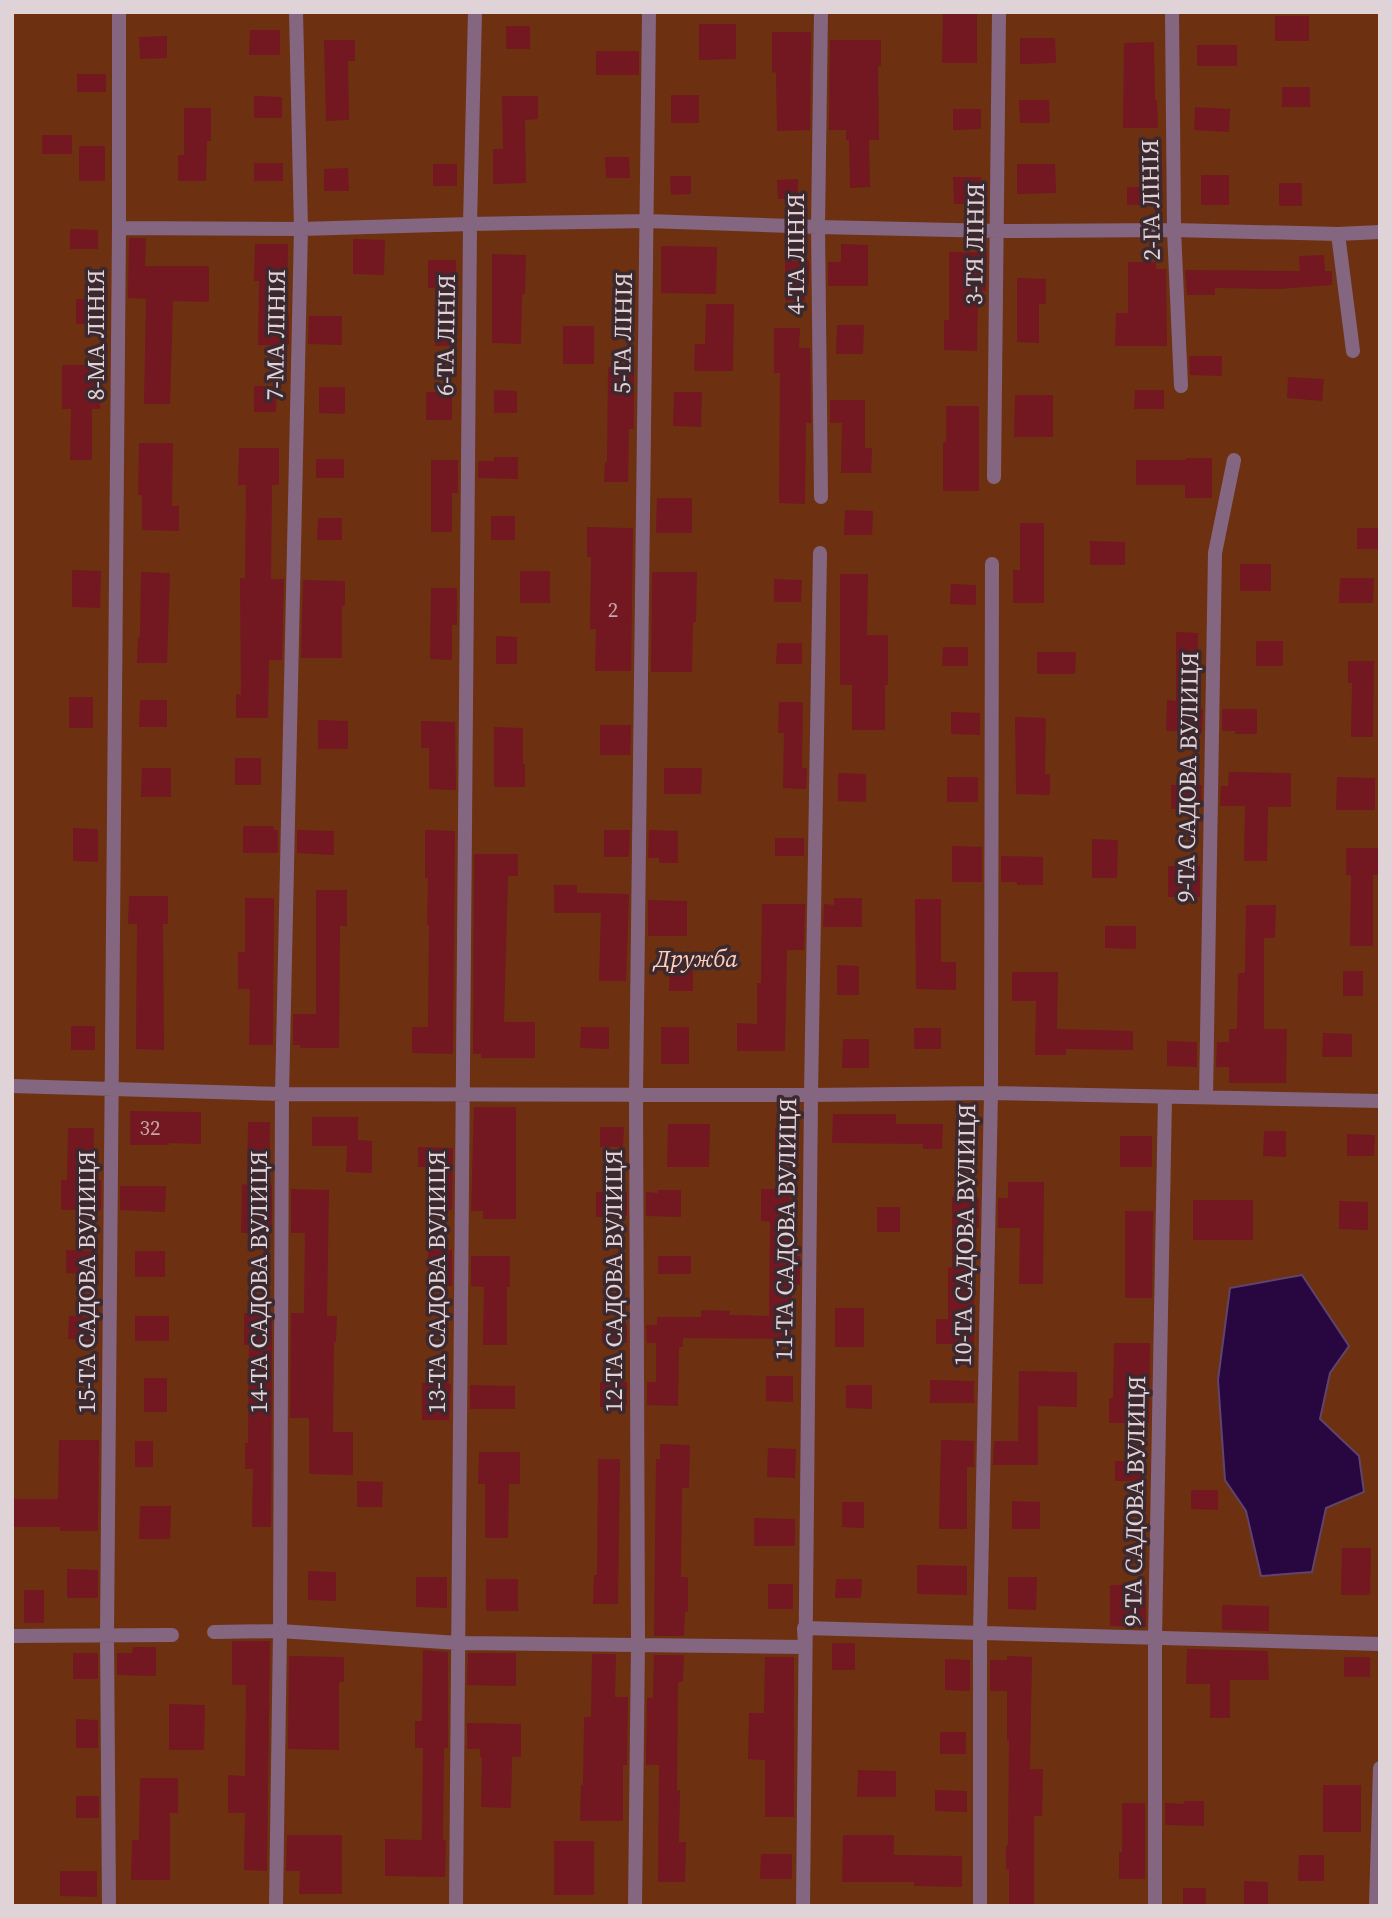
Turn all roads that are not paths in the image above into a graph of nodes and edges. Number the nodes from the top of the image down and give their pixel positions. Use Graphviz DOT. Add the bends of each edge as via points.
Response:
graph roads {
  1 [pos="119,12"];
  2 [pos="296,12"];
  3 [pos="475,12"];
  4 [pos="649,12"];
  5 [pos="821,12"];
  6 [pos="999,12"];
  7 [pos="1172,12"];
  8 [pos="647,221"];
  9 [pos="470,224"];
  10 [pos="119,228"];
  11 [pos="818,228"];
  12 [pos="301,229"];
  13 [pos="1174,230"];
  14 [pos="998,231"];
  15 [pos="1380,232"];
  16 [pos="1338,234"];
  17 [pos="1353,351"];
  18 [pos="1181,386"];
  19 [pos="1234,460"];
  20 [pos="994,477"];
  21 [pos="821,496"];
  22 [pos="820,553"];
  23 [pos="992,565"];
  24 [pos="642,655"];
  25 [pos="116,658"];
  26 [pos="466,658"];
  27 [pos="293,659"];
  28 [pos="12,1086"];
  29 [pos="111,1089"];
  30 [pos="991,1093"];
  31 [pos="282,1094"];
  32 [pos="461,1095"];
  33 [pos="636,1095"];
  34 [pos="811,1095"];
  35 [pos="1165,1097"];
  36 [pos="1206,1097"];
  37 [pos="1380,1101"];
  38 [pos="804,1628"];
  39 [pos="280,1631"];
  40 [pos="214,1632"];
  41 [pos="981,1633"];
  42 [pos="107,1634"];
  43 [pos="172,1635"];
  44 [pos="12,1636"];
  45 [pos="1155,1637"];
  46 [pos="458,1643"];
  47 [pos="638,1644"];
  48 [pos="1380,1644"];
  49 [pos="805,1647"];
  50 [pos="1380,1768"];
  51 [pos="109,1906"];
  52 [pos="276,1906"];
  53 [pos="456,1906"];
  54 [pos="635,1906"];
  55 [pos="803,1906"];
  56 [pos="980,1906"];
  57 [pos="1155,1906"];
  58 [pos="1376,1906"];
  1 -- 10 [label="street, 8-МА ЛІНІЯ"];
  2 -- 12 [label="street, 7-МА ЛІНІЯ"];
  3 -- 9 [label="street, 6-ТА ЛІНІЯ"];
  4 -- 8 [label="street, 5-ТА ЛІНІЯ"];
  5 -- 11 [label="street, 4-ТА ЛІНІЯ"];
  6 -- 14 [label="street, 3-ТЯ ЛІНІЯ"];
  7 -- 13 [label="street, 2-ГА ЛІНІЯ"];
  8 -- 9 [label="street"];
  8 -- 11 [label="street"];
  8 -- 24 [label="street, 5-ТА ЛІНІЯ"];
  9 -- 12 [label="street"];
  9 -- 26 [label="street, 6-ТА ЛІНІЯ"];
  10 -- 12 [label="street"];
  10 -- 25 [label="street, 8-МА ЛІНІЯ"];
  11 -- 14 [label="street"];
  11 -- 21 [label="street, 4-ТА ЛІНІЯ"];
  12 -- 27 [label="street, 7-МА ЛІНІЯ"];
  13 -- 14 [label="street"];
  13 -- 16 [label="street"];
  13 -- 18 [label="street, 2-ГА ЛІНІЯ"];
  14 -- 20 [label="street, 3-ТЯ ЛІНІЯ"];
  15 -- 16 [label="street"];
  16 -- 17 [label="street"];
  19 -- 36 [label="street, 9-ТА САДОВА ВУЛИЦЯ" via="1215,553"];
  22 -- 34 [label="street, 11-ТА САДОВА ВУЛИЦЯ"];
  23 -- 30 [label="street, 10-ТА САДОВА ВУЛИЦЯ"];
  24 -- 33 [label="street, 12-ТА САДОВА ВУЛИЦЯ"];
  25 -- 29 [label="street, 15-ТА САДОВА ВУЛИЦЯ"];
  26 -- 32 [label="street, 13-ТА САДОВА ВУЛИЦЯ"];
  27 -- 31 [label="street, 14-ТА САДОВА ВУЛИЦЯ"];
  28 -- 29 [label="street"];
  29 -- 31 [label="street"];
  29 -- 42 [label="street, 15-ТА САДОВА ВУЛИЦЯ"];
  30 -- 34 [label="street"];
  30 -- 35 [label="street"];
  30 -- 41 [label="street, 10-ТА САДОВА ВУЛИЦЯ"];
  31 -- 32 [label="street"];
  31 -- 39 [label="street, 14-ТА САДОВА ВУЛИЦЯ"];
  32 -- 33 [label="street"];
  32 -- 46 [label="street, 13-ТА САДОВА ВУЛИЦЯ"];
  33 -- 34 [label="street"];
  33 -- 47 [label="street, 12-ТА САДОВА ВУЛИЦЯ"];
  34 -- 38 [label="street, 11-ТА САДОВА ВУЛИЦЯ"];
  35 -- 36 [label="street"];
  35 -- 45 [label="street, 9-ТА САДОВА ВУЛИЦЯ"];
  36 -- 37 [label="street"];
  38 -- 41 [label="street"];
  38 -- 49 [label="street, 11-ТА САДОВА ВУЛИЦЯ"];
  39 -- 40 [label="street"];
  39 -- 46 [label="street"];
  39 -- 52 [label="street, 14-ТА САДОВА ВУЛИЦЯ"];
  41 -- 45 [label="street"];
  41 -- 56 [label="street, 10-ТА САДОВА ВУЛИЦЯ"];
  42 -- 43 [label="street"];
  42 -- 44 [label="street"];
  42 -- 51 [label="street, 15-ТА САДОВА ВУЛИЦЯ"];
  45 -- 48 [label="street"];
  45 -- 57 [label="street, 9-ТА САДОВА ВУЛИЦЯ"];
  46 -- 47 [label="street"];
  46 -- 53 [label="street, 13-ТА САДОВА ВУЛИЦЯ"];
  47 -- 49 [label="street"];
  47 -- 54 [label="street, 12-ТА САДОВА ВУЛИЦЯ"];
  49 -- 55 [label="street, 11-ТА САДОВА ВУЛИЦЯ"];
  50 -- 58 [label="street"];
}
